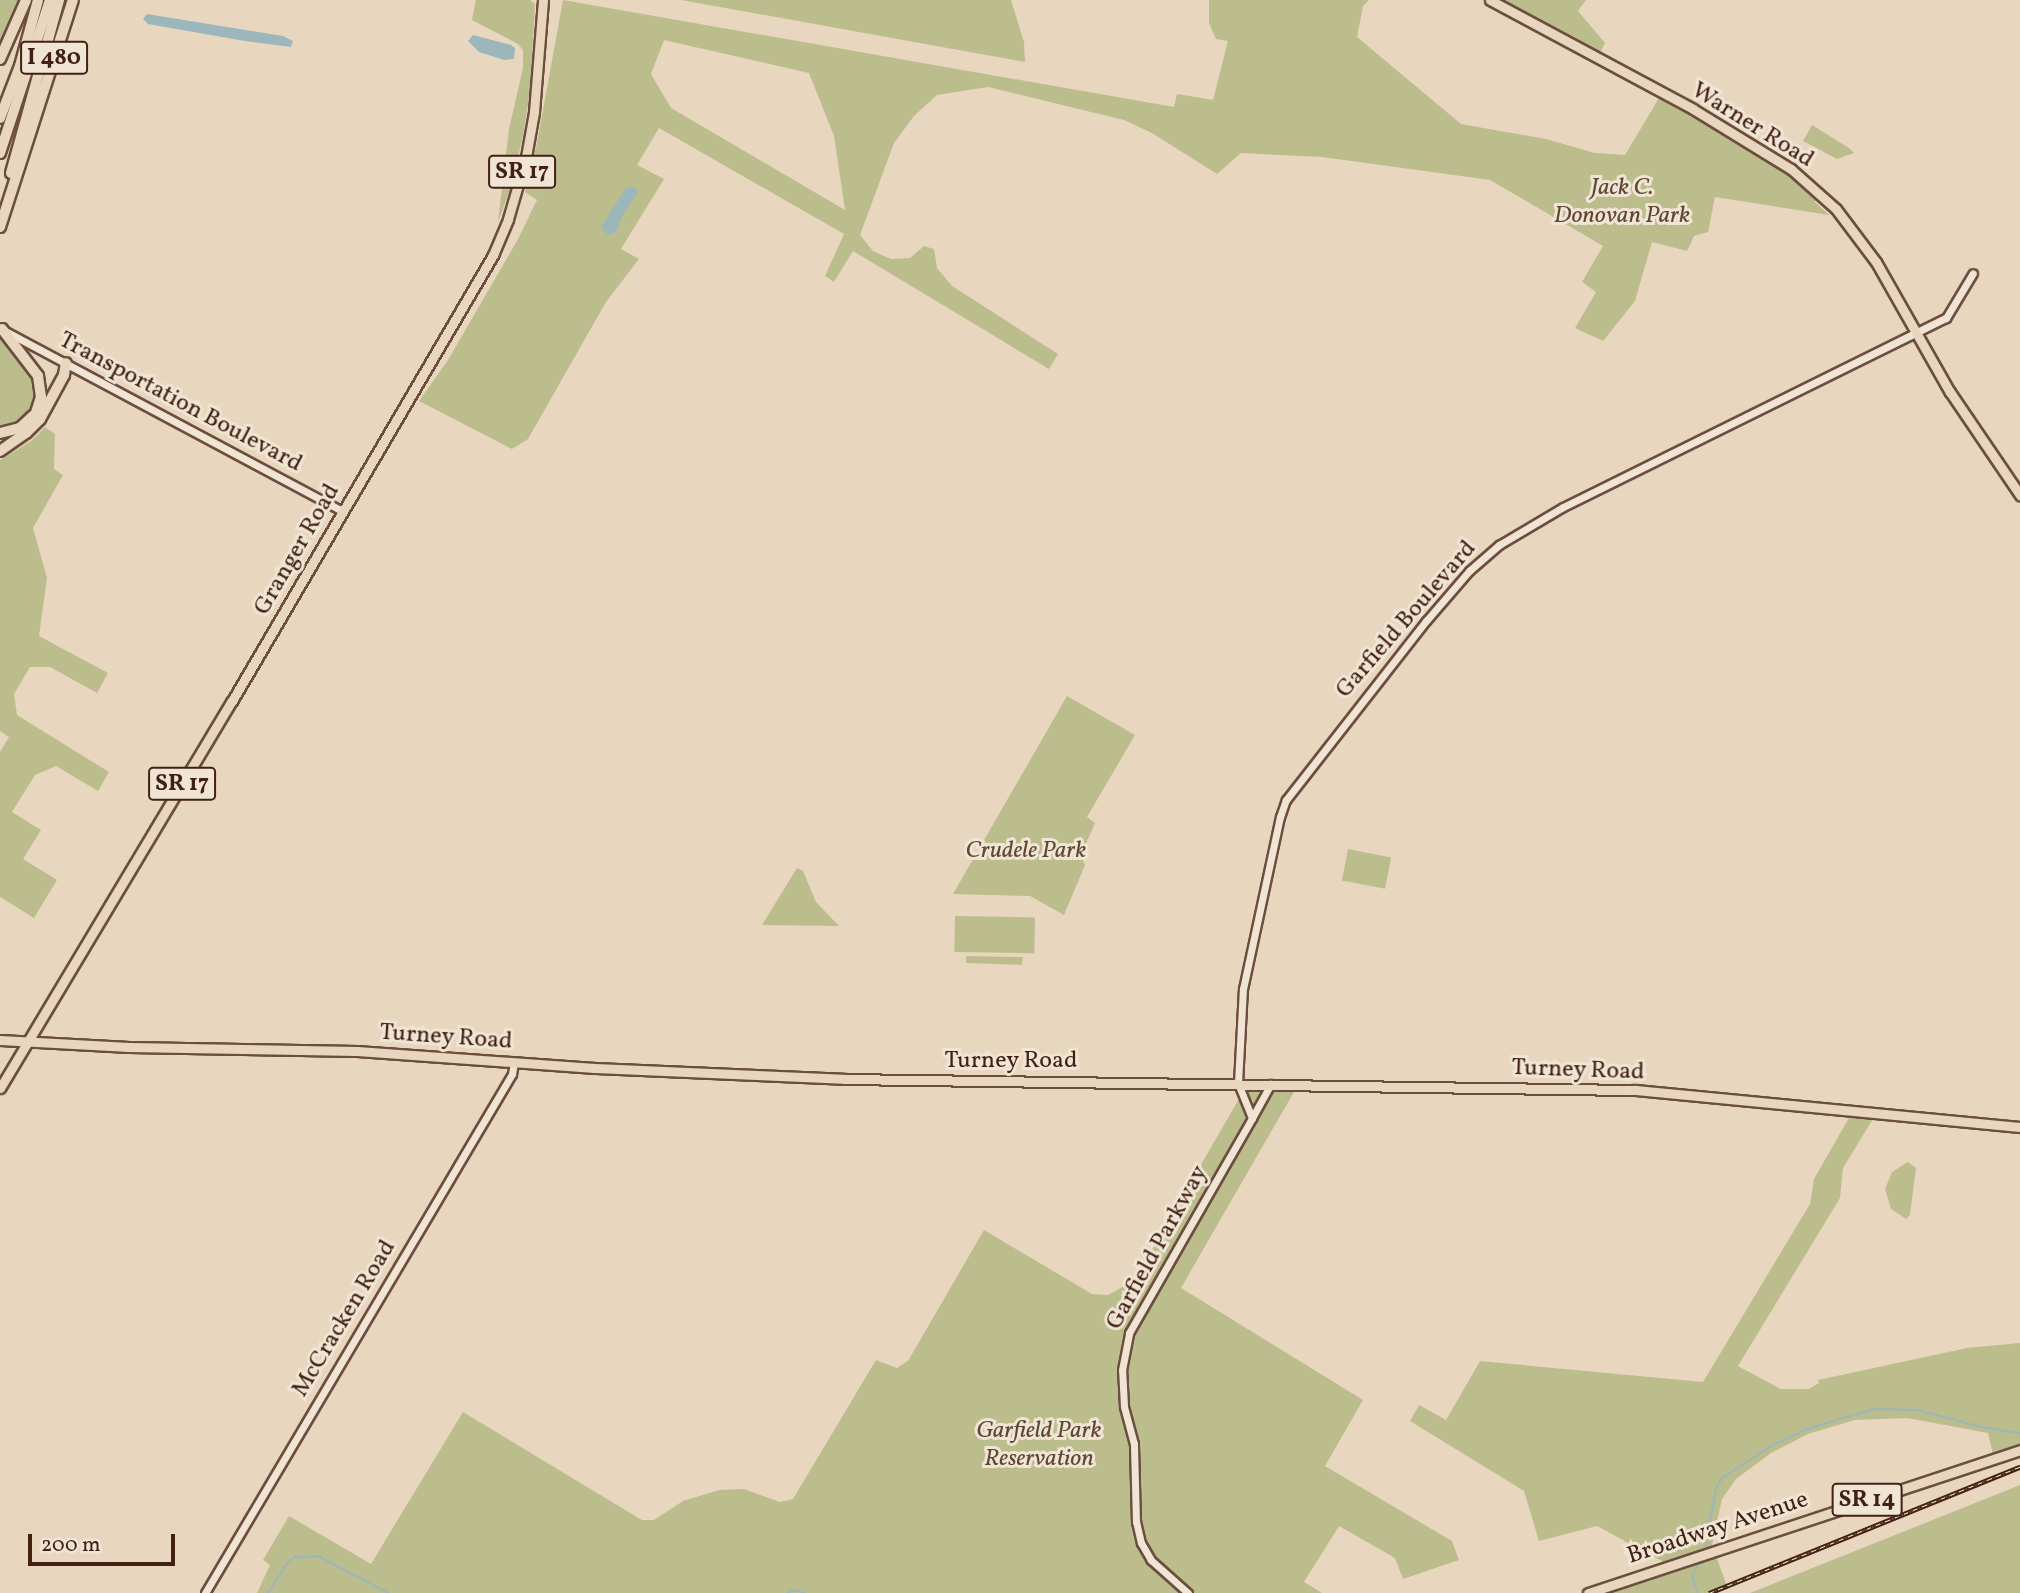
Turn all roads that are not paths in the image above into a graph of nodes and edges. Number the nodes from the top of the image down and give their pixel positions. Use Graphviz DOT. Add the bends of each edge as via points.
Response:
graph roads {
  1 [pos="26,0"];
  2 [pos="38,0"];
  3 [pos="50,0"];
  4 [pos="59,0"];
  5 [pos="73,0"];
  6 [pos="543,0"];
  7 [pos="1490,0"];
  8 [pos="0,59"];
  9 [pos="0,118"];
  10 [pos="0,153"];
  11 [pos="0,225"];
  12 [pos="1973,273"];
  13 [pos="1,329"];
  14 [pos="1916,333"];
  15 [pos="66,363"];
  16 [pos="36,412"];
  17 [pos="0,433"];
  18 [pos="0,451"];
  19 [pos="2020,495"];
  20 [pos="342,511"];
  21 [pos="0,1040"];
  22 [pos="28,1041"];
  23 [pos="514,1063"];
  24 [pos="1238,1083"];
  25 [pos="1271,1084"];
  26 [pos="0,1088"];
  27 [pos="1252,1118"];
  28 [pos="2020,1127"];
  29 [pos="2020,1450"];
  30 [pos="205,1593"];
  31 [pos="1188,1593"];
  32 [pos="1588,1593"];
  1 -- 8 [label="highway"];
  2 -- 9 [label="highway, I 480"];
  3 -- 10 [label="highway"];
  4 -- 11 [label="highway" via="18,141"];
  5 -- 11 [label="highway, I 480"];
  6 -- 20 [label="main road, Granger Road / SR 17" via="534,112 508,219 468,300"];
  7 -- 14 [label="main road, Warner Road" via="1693,109 1797,174 1850,226"];
  12 -- 14 [label="street, Garfield Boulevard" via="1946,318"];
  13 -- 15 [label="street, Transportation Boulevard"];
  13 -- 16 [label="highway" via="38,376 41,397"];
  14 -- 19 [label="main road, Warner Road"];
  14 -- 24 [label="street, Garfield Boulevard" via="1522,529 1466,575 1286,800 1246,968"];
  15 -- 16 [label="highway"];
  15 -- 18 [label="highway" via="40,419"];
  15 -- 20 [label="street, Transportation Boulevard"];
  16 -- 17 [label="highway" via="19,428"];
  20 -- 22 [label="main road, Granger Road / SR 17"];
  21 -- 22 [label="main road, Turney Road"];
  22 -- 23 [label="main road, Turney Road" via="357,1051"];
  22 -- 26 [label="main road, Granger Road / SR 17"];
  23 -- 24 [label="main road, Turney Road" via="854,1079"];
  23 -- 30 [label="street, McCracken Road" via="512,1075"];
  24 -- 25 [label="main road, Turney Road"];
  24 -- 27 [label="street"];
  25 -- 27 [label="street, Garfield Parkway"];
  25 -- 28 [label="main road, Turney Road" via="1635,1090"];
  27 -- 31 [label="street, Garfield Parkway" via="1129,1333 1123,1358 1124,1406 1134,1444 1138,1532 1151,1560"];
  29 -- 32 [label="main road, Broadway Avenue / SR 14"];
}
